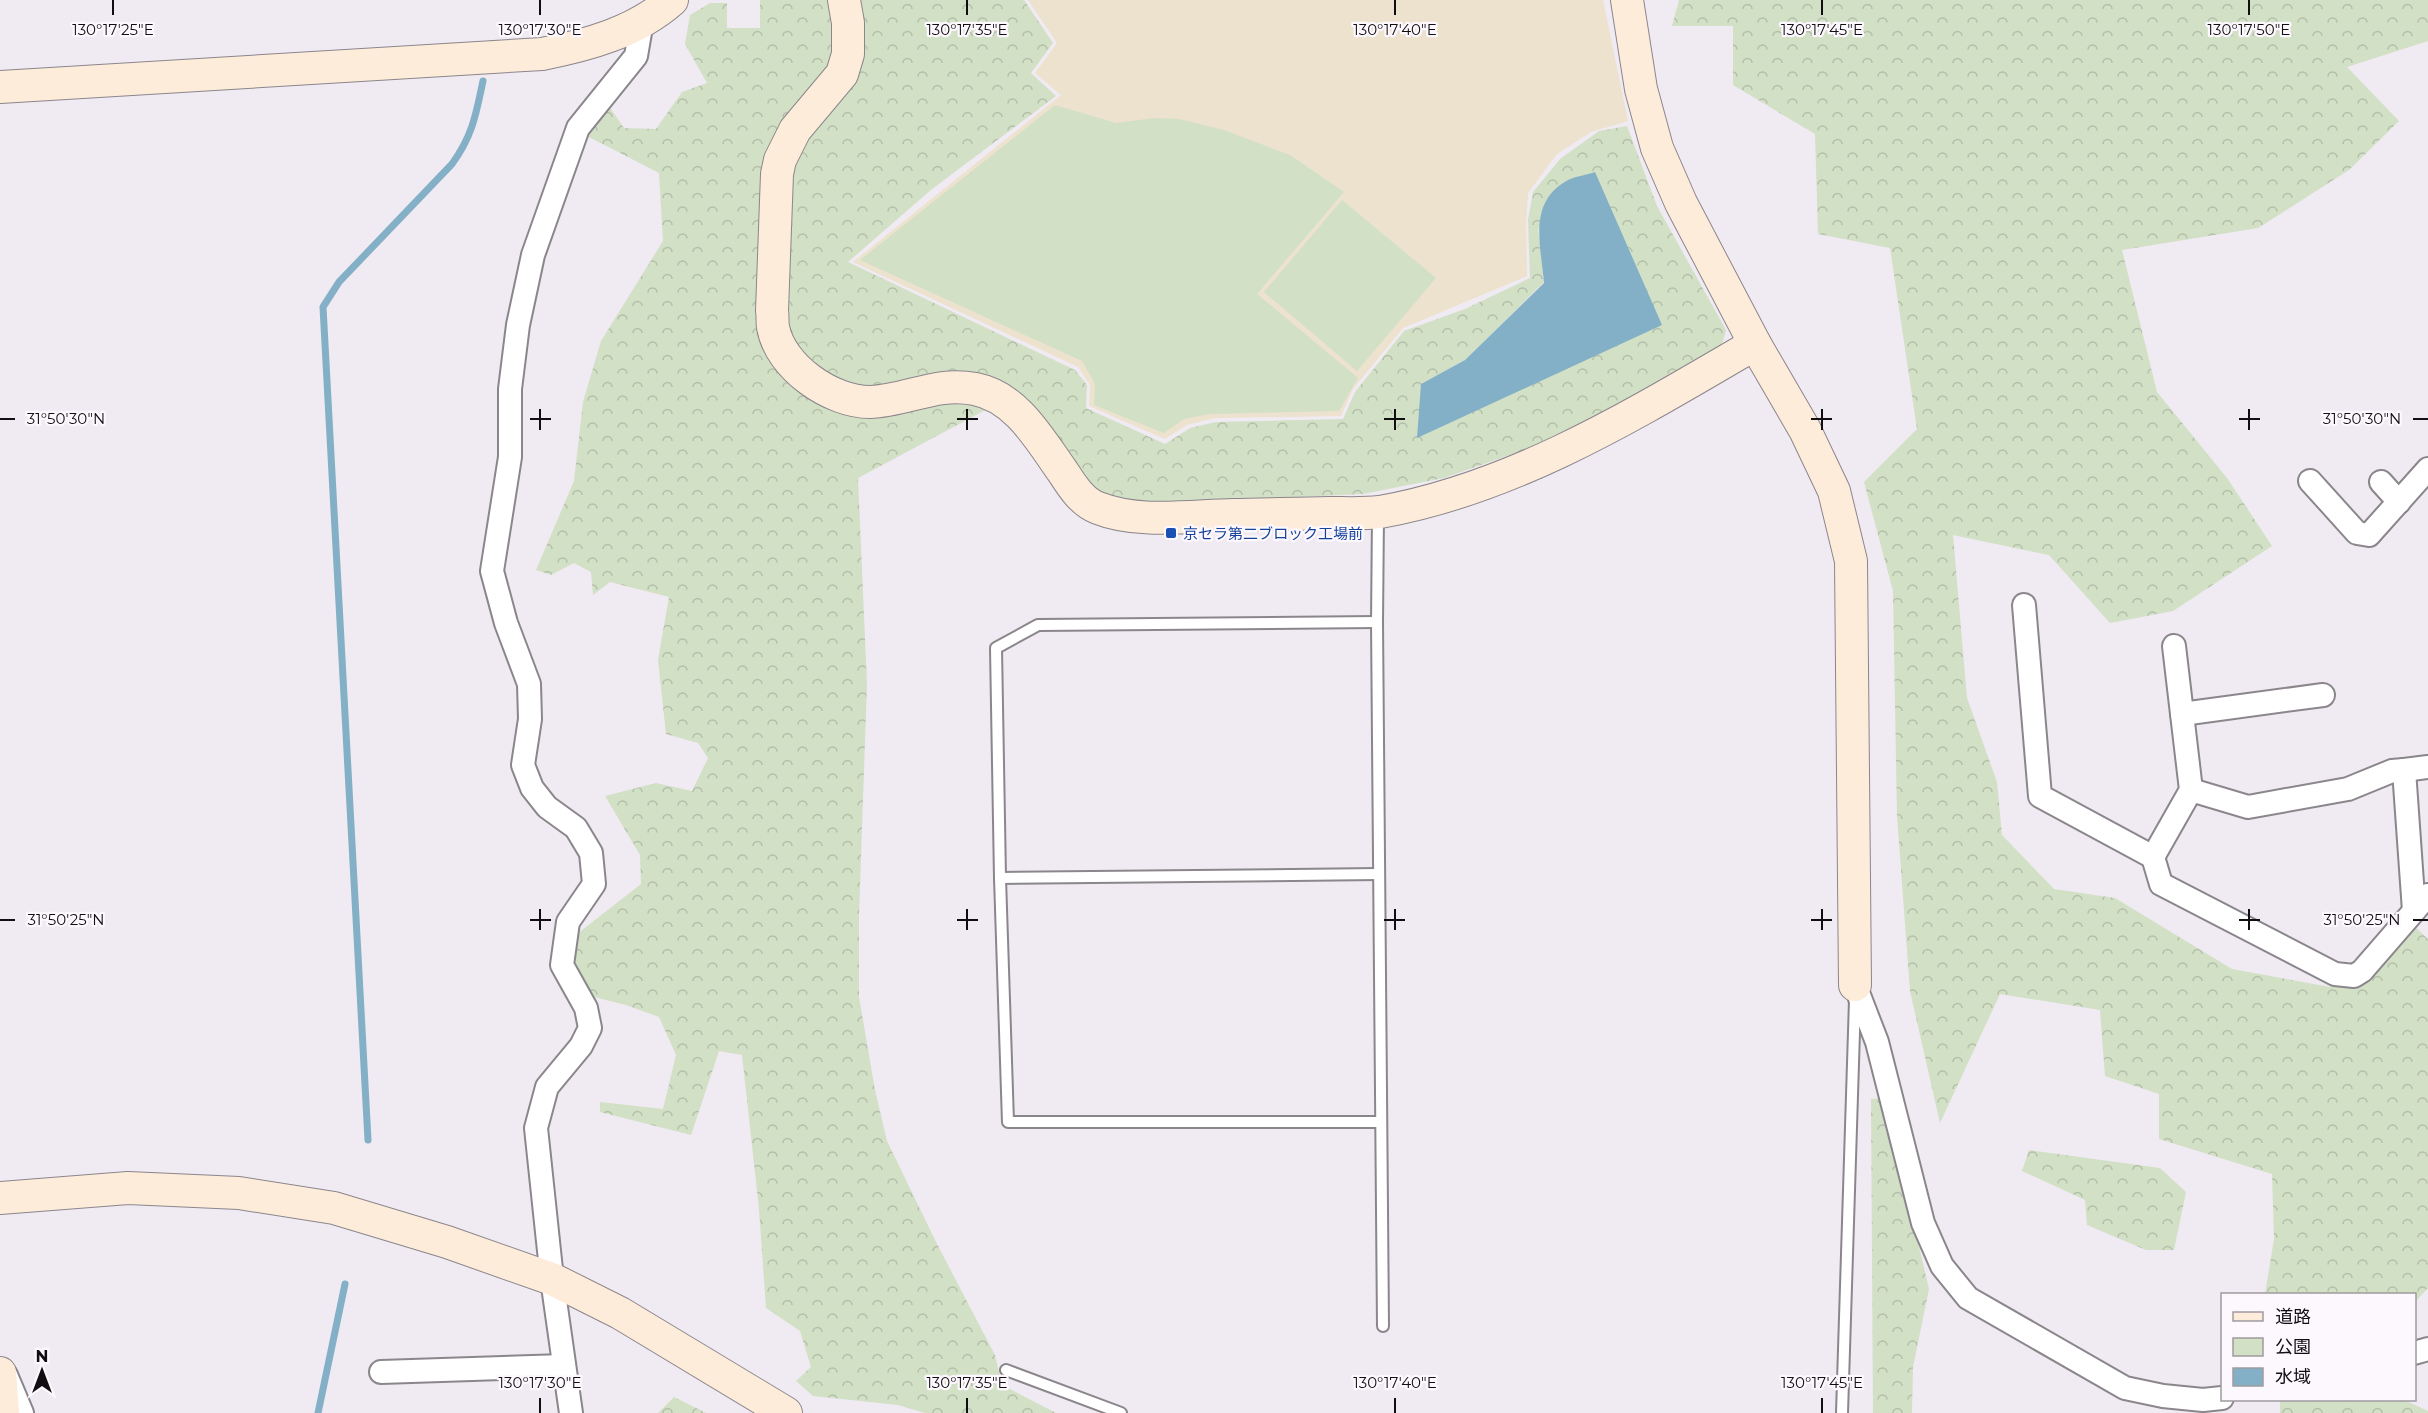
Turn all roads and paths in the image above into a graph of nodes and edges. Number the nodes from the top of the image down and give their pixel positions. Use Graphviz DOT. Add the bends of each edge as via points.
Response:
graph roads {
  1 [pos="672,0"];
  2 [pos="844,0"];
  3 [pos="1627,0"];
  4 [pos="642,21"];
  5 [pos="0,87"];
  6 [pos="1755,344"];
  7 [pos="2428,469"];
  8 [pos="2310,481"];
  9 [pos="2381,482"];
  10 [pos="2399,501"];
  11 [pos="1378,512"];
  12 [pos="2024,605"];
  13 [pos="1377,622"];
  14 [pos="2174,646"];
  15 [pos="2323,695"];
  16 [pos="2182,714"];
  17 [pos="2428,767"];
  18 [pos="2404,770"];
  19 [pos="2191,790"];
  20 [pos="2153,856"];
  21 [pos="1379,874"];
  22 [pos="1000,878"];
  23 [pos="2421,903"];
  24 [pos="1855,985"];
  25 [pos="1381,1122"];
  26 [pos="0,1198"];
  27 [pos="552,1278"];
  28 [pos="1383,1326"];
  29 [pos="0,1360"];
  30 [pos="564,1366"];
  31 [pos="1006,1370"];
  32 [pos="381,1372"];
  33 [pos="0,1373"];
  34 [pos="2221,1398"];
  35 [pos="3,1413"];
  36 [pos="22,1413"];
  37 [pos="572,1413"];
  38 [pos="786,1413"];
  39 [pos="1121,1413"];
  40 [pos="1842,1413"];
  1 -- 4 [label="street"];
  2 -- 11 [label="street" via="848,54 842,74 787,142 777,174 773,330 794,366 812,382 853,401 873,402 946,387 990,392 1022,416 1076,492 1094,507 1118,514"];
  3 -- 6 [label="street" via="1641,89 1657,148 1681,204"];
  4 -- 5 [label="street" via="582,46 542,54"];
  4 -- 27 [label="street" via="636,56 578,128 533,255 510,389 510,457 492,571 529,684 530,719 523,765 532,788 547,807 576,828 591,853 594,884 568,922 562,965 586,1008 590,1028 581,1046 547,1087 536,1128"];
  6 -- 11 [label="street" via="1643,409 1551,455 1486,482"];
  6 -- 24 [label="street" via="1805,430 1834,491 1851,561"];
  7 -- 10 [label="street"];
  8 -- 10 [label="street" via="2363,534 2369,535"];
  9 -- 10 [label="street"];
  11 -- 13 [label="lane"];
  12 -- 20 [label="street" via="2040,796"];
  13 -- 21 [label="lane"];
  13 -- 22 [label="lane" via="1038,625 996,648"];
  14 -- 16 [label="street"];
  15 -- 16 [label="street"];
  16 -- 19 [label="street"];
  17 -- 18 [label="street"];
  18 -- 19 [label="street" via="2348,789 2248,807"];
  18 -- 23 [label="street"];
  19 -- 20 [label="street"];
  20 -- 23 [label="street" via="2161,884 2335,974 2354,976 2362,971"];
  21 -- 22 [label="lane"];
  21 -- 25 [label="lane"];
  22 -- 25 [label="lane" via="1008,1122"];
  24 -- 34 [label="street" via="1877,1042 1923,1223 1942,1266 1968,1298 2125,1388 2163,1396"];
  24 -- 40 [label="lane"];
  25 -- 28 [label="lane"];
  26 -- 27 [label="street" via="128,1188 239,1193 334,1208"];
  27 -- 30 [label="street"];
  27 -- 38 [label="street"];
  29 -- 36 [label="street"];
  30 -- 32 [label="street"];
  30 -- 37 [label="street"];
  31 -- 39 [label="lane"];
  33 -- 35 [label="street"];
}
